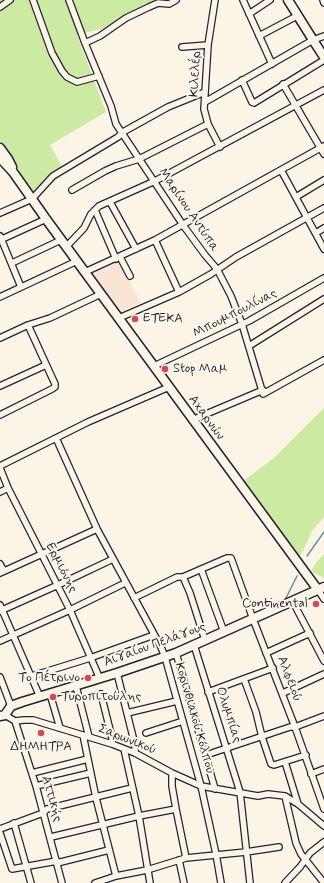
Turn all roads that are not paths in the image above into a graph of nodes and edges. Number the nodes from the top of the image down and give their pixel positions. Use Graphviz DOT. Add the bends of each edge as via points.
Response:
graph roads {
  1 [pos="10,0"];
  2 [pos="33,0"];
  3 [pos="69,0"];
  4 [pos="176,0"];
  5 [pos="215,0"];
  6 [pos="243,0"];
  7 [pos="270,0"];
  8 [pos="288,0"];
  9 [pos="0,7"];
  10 [pos="249,14"];
  11 [pos="297,16"];
  12 [pos="259,36"];
  13 [pos="324,36"];
  14 [pos="313,40"];
  15 [pos="85,43"];
  16 [pos="208,45"];
  17 [pos="182,47"];
  18 [pos="324,56"];
  19 [pos="324,60"];
  20 [pos="272,64"];
  21 [pos="99,76"];
  22 [pos="242,80"];
  23 [pos="283,84"];
  24 [pos="324,90"];
  25 [pos="205,92"];
  26 [pos="205,102"];
  27 [pos="296,105"];
  28 [pos="208,124"];
  29 [pos="123,132"];
  30 [pos="220,147"];
  31 [pos="0,148"];
  32 [pos="323,149"];
  33 [pos="0,158"];
  34 [pos="140,159"];
  35 [pos="281,170"];
  36 [pos="13,172"];
  37 [pos="324,180"];
  38 [pos="155,181"];
  39 [pos="72,190"];
  40 [pos="296,197"];
  41 [pos="32,199"];
  42 [pos="110,202"];
  43 [pos="324,208"];
  44 [pos="94,210"];
  45 [pos="0,213"];
  46 [pos="307,218"];
  47 [pos="46,219"];
  48 [pos="183,225"];
  49 [pos="324,228"];
  50 [pos="316,233"];
  51 [pos="1,239"];
  52 [pos="61,240"];
  53 [pos="155,240"];
  54 [pos="66,247"];
  55 [pos="136,249"];
  56 [pos="324,249"];
  57 [pos="118,258"];
  58 [pos="77,261"];
  59 [pos="12,263"];
  60 [pos="217,269"];
  61 [pos="85,272"];
  62 [pos="130,276"];
  63 [pos="324,278"];
  64 [pos="21,287"];
  65 [pos="178,292"];
  66 [pos="101,294"];
  67 [pos="0,297"];
  68 [pos="324,299"];
  69 [pos="119,318"];
  70 [pos="242,324"];
  71 [pos="28,325"];
  72 [pos="0,338"];
  73 [pos="249,346"];
  74 [pos="324,360"];
  75 [pos="46,365"];
  76 [pos="154,366"];
  77 [pos="0,386"];
  78 [pos="169,387"];
  79 [pos="263,392"];
  80 [pos="1,413"];
  81 [pos="192,420"];
  82 [pos="56,438"];
  83 [pos="0,467"];
  84 [pos="8,488"];
  85 [pos="0,492"];
  86 [pos="97,529"];
  87 [pos="42,554"];
  88 [pos="113,559"];
  89 [pos="0,564"];
  90 [pos="201,569"];
  91 [pos="2,572"];
  92 [pos="183,577"];
  93 [pos="126,583"];
  94 [pos="58,585"];
  95 [pos="322,589"];
  96 [pos="134,598"];
  97 [pos="324,599"];
  98 [pos="293,602"];
  99 [pos="1,608"];
  100 [pos="70,610"];
  101 [pos="253,619"];
  102 [pos="224,632"];
  103 [pos="310,633"];
  104 [pos="13,635"];
  105 [pos="154,635"];
  106 [pos="0,640"];
  107 [pos="205,640"];
  108 [pos="194,645"];
  109 [pos="176,653"];
  110 [pos="266,653"];
  111 [pos="165,657"];
  112 [pos="90,658"];
  113 [pos="324,661"];
  114 [pos="273,668"];
  115 [pos="117,673"];
  116 [pos="324,674"];
  117 [pos="32,676"];
  118 [pos="0,677"];
  119 [pos="100,679"];
  120 [pos="244,679"];
  121 [pos="76,686"];
  122 [pos="208,692"];
  123 [pos="283,693"];
  124 [pos="50,694"];
  125 [pos="102,694"];
  126 [pos="40,697"];
  127 [pos="177,701"];
  128 [pos="11,706"];
  129 [pos="127,713"];
  130 [pos="3,715"];
  131 [pos="324,716"];
  132 [pos="15,721"];
  133 [pos="183,721"];
  134 [pos="296,727"];
  135 [pos="60,728"];
  136 [pos="146,733"];
  137 [pos="86,736"];
  138 [pos="262,737"];
  139 [pos="112,744"];
  140 [pos="227,748"];
  141 [pos="124,749"];
  142 [pos="135,753"];
  143 [pos="206,755"];
  144 [pos="306,755"];
  145 [pos="88,759"];
  146 [pos="285,762"];
  147 [pos="324,768"];
  148 [pos="32,773"];
  149 [pos="91,773"];
  150 [pos="172,773"];
  151 [pos="311,774"];
  152 [pos="36,786"];
  153 [pos="201,786"];
  154 [pos="132,788"];
  155 [pos="215,789"];
  156 [pos="240,792"];
  157 [pos="285,796"];
  158 [pos="96,798"];
  159 [pos="298,804"];
  160 [pos="176,810"];
  161 [pos="324,810"];
  162 [pos="43,813"];
  163 [pos="138,816"];
  164 [pos="14,823"];
  165 [pos="102,825"];
  166 [pos="324,826"];
  167 [pos="0,829"];
  168 [pos="0,833"];
  169 [pos="51,837"];
  170 [pos="324,842"];
  171 [pos="279,847"];
  172 [pos="109,850"];
  173 [pos="246,852"];
  174 [pos="216,854"];
  175 [pos="186,858"];
  176 [pos="179,860"];
  177 [pos="305,860"];
  178 [pos="57,862"];
  179 [pos="27,867"];
  180 [pos="147,870"];
  181 [pos="116,876"];
  182 [pos="31,883"];
  183 [pos="62,883"];
  184 [pos="95,883"];
  185 [pos="150,883"];
  186 [pos="184,883"];
  187 [pos="221,883"];
  188 [pos="250,883"];
  189 [pos="285,883"];
  190 [pos="324,883"];
  1 -- 9 [label="street"];
  2 -- 21 [label="street" via="52,53 62,71 77,82"];
  3 -- 15 [label="street, Μαρίνου Αντύπα"];
  4 -- 15 [label="street" via="169,4 158,3 149,7"];
  5 -- 16 [label="street, Κιλελέρ"];
  6 -- 10 [label="street"];
  7 -- 10 [label="street"];
  8 -- 11 [label="main road"];
  10 -- 12 [label="street"];
  11 -- 12 [label="street"];
  11 -- 14 [label="main road"];
  12 -- 20 [label="street"];
  13 -- 14 [label="street"];
  14 -- 18 [label="main road"];
  14 -- 20 [label="street"];
  15 -- 21 [label="street, Μαρίνου Αντύπα"];
  16 -- 17 [label="street"];
  16 -- 25 [label="street, Κιλελέρ"];
  19 -- 23 [label="street"];
  20 -- 22 [label="street"];
  21 -- 29 [label="street, Μαρίνου Αντύπα" via="114,119"];
  22 -- 23 [label="street" via="253,102"];
  22 -- 26 [label="street"];
  23 -- 27 [label="street"];
  24 -- 27 [label="street"];
  25 -- 26 [label="street, Κιλελέρ"];
  25 -- 29 [label="street" via="168,106"];
  26 -- 28 [label="street, Κιλελέρ"];
  27 -- 30 [label="street"];
  27 -- 32 [label="street"];
  28 -- 30 [label="street, Κιλελέρ"];
  28 -- 34 [label="street"];
  29 -- 34 [label="street, Μαρίνου Αντύπα"];
  29 -- 41 [label="street" via="53,176"];
  30 -- 38 [label="street"];
  31 -- 36 [label="main road, Αχαρνών"];
  32 -- 35 [label="street"];
  33 -- 36 [label="main road, Αχαρνών"];
  34 -- 38 [label="street, Μαρίνου Αντύπα"];
  34 -- 39 [label="street" via="116,166"];
  35 -- 40 [label="street"];
  35 -- 48 [label="street"];
  36 -- 41 [label="main road, Αχαρνών"];
  37 -- 40 [label="street"];
  38 -- 42 [label="street"];
  38 -- 48 [label="street, Μαρίνου Αντύπα"];
  40 -- 46 [label="street"];
  41 -- 45 [label="street"];
  41 -- 47 [label="main road, Αχαρνών"];
  42 -- 44 [label="street"];
  42 -- 55 [label="street"];
  43 -- 46 [label="street"];
  44 -- 54 [label="street" via="84,228"];
  44 -- 57 [label="street"];
  46 -- 50 [label="street"];
  46 -- 60 [label="street"];
  47 -- 51 [label="street"];
  47 -- 52 [label="main road, Αχαρνών"];
  48 -- 53 [label="street"];
  48 -- 60 [label="street, Μαρίνου Αντύπα"];
  49 -- 50 [label="street"];
  50 -- 56 [label="street"];
  51 -- 59 [label="street"];
  52 -- 54 [label="main road, Αχαρνών"];
  52 -- 59 [label="street"];
  53 -- 55 [label="street"];
  53 -- 65 [label="street"];
  54 -- 58 [label="main road, Αχαρνών"];
  55 -- 57 [label="street"];
  57 -- 61 [label="street"];
  57 -- 62 [label="street"];
  58 -- 61 [label="main road, Αχαρνών"];
  58 -- 64 [label="street"];
  59 -- 64 [label="street"];
  60 -- 65 [label="street"];
  60 -- 70 [label="street, Μαρίνου Αντύπα"];
  61 -- 66 [label="main road, Αχαρνών"];
  63 -- 70 [label="street, Μπουμπουλίνας"];
  64 -- 67 [label="street"];
  65 -- 69 [label="street"];
  66 -- 69 [label="main road, Αχαρνών"];
  66 -- 71 [label="street" via="50,318"];
  68 -- 73 [label="street"];
  69 -- 76 [label="main road, Αχαρνών"];
  70 -- 73 [label="street, Μαρίνου Αντύπα"];
  70 -- 76 [label="street, Μπουμπουλίνας"];
  71 -- 72 [label="street"];
  71 -- 75 [label="street"];
  73 -- 79 [label="street, Μαρίνου Αντύπα"];
  74 -- 79 [label="street"];
  75 -- 77 [label="street"];
  75 -- 80 [label="street" via="55,384 52,389"];
  76 -- 78 [label="main road, Αχαρνών"];
  78 -- 81 [label="main road, Αχαρνών"];
  78 -- 82 [label="street"];
  79 -- 81 [label="street"];
  81 -- 95 [label="main road, Αχαρνών"];
  82 -- 83 [label="street"];
  82 -- 86 [label="street, Κορινθιακού Κόλπου"];
  83 -- 84 [label="street, Ερμιόνης"];
  84 -- 85 [label="street"];
  84 -- 87 [label="street, Ερμιόνης"];
  86 -- 87 [label="street"];
  86 -- 88 [label="street, Κορινθιακού Κόλπου"];
  87 -- 91 [label="street"];
  87 -- 94 [label="street, Ερμιόνης"];
  88 -- 93 [label="street, Κορινθιακού Κόλπου"];
  88 -- 94 [label="street"];
  89 -- 91 [label="street"];
  90 -- 92 [label="street"];
  90 -- 101 [label="street, Αλφειού" via="231,558"];
  90 -- 102 [label="street"];
  92 -- 96 [label="street" via="177,577"];
  92 -- 107 [label="street"];
  93 -- 96 [label="street, Κορινθιακού Κόλπου"];
  93 -- 100 [label="street"];
  94 -- 99 [label="street"];
  94 -- 100 [label="street, Ερμιόνης"];
  95 -- 97 [label="street, Αχαρνών"];
  95 -- 98 [label="main road, Αιγαίου Πελάγους"];
  96 -- 105 [label="street, Κορινθιακού Κόλπου"];
  98 -- 101 [label="main road, Αιγαίου Πελάγους"];
  98 -- 103 [label="street"];
  99 -- 104 [label="street"];
  100 -- 104 [label="street"];
  100 -- 112 [label="street, Ερμιόνης"];
  101 -- 102 [label="main road, Αιγαίου Πελάγους"];
  101 -- 110 [label="street, Αλφειού"];
  102 -- 107 [label="main road, Αιγαίου Πελάγους"];
  103 -- 110 [label="street"];
  103 -- 113 [label="street"];
  104 -- 106 [label="street"];
  104 -- 117 [label="street"];
  105 -- 111 [label="street, Κορινθιακού Κόλπου"];
  105 -- 112 [label="street"];
  107 -- 108 [label="main road, Αιγαίου Πελάγους"];
  108 -- 109 [label="main road, Αιγαίου Πελάγους"];
  108 -- 122 [label="street, Ολυμπίας"];
  109 -- 111 [label="main road, Αιγαίου Πελάγους"];
  109 -- 143 [label="street"];
  110 -- 114 [label="street, Αλφειού"];
  111 -- 115 [label="main road, Αιγαίου Πελάγους"];
  111 -- 127 [label="street, Κορινθιακού Κόλπου"];
  112 -- 117 [label="street"];
  112 -- 119 [label="street, Ερμιόνης"];
  114 -- 120 [label="street"];
  114 -- 123 [label="street, Αλφειού"];
  115 -- 119 [label="main road, Αιγαίου Πελάγους"];
  115 -- 129 [label="street"];
  116 -- 123 [label="street"];
  117 -- 126 [label="street"];
  118 -- 128 [label="street"];
  119 -- 121 [label="main road, Αιγαίου Πελάγους"];
  120 -- 122 [label="street"];
  120 -- 138 [label="street"];
  121 -- 124 [label="main road, Αιγαίου Πελάγους"];
  121 -- 137 [label="street"];
  122 -- 140 [label="street, Ολυμπίας"];
  123 -- 134 [label="street, Αλφειού"];
  124 -- 126 [label="main road, Αιγαίου Πελάγους"];
  124 -- 135 [label="street"];
  125 -- 139 [label="street"];
  126 -- 128 [label="main road, Αιγαίου Πελάγους"];
  127 -- 129 [label="street"];
  127 -- 133 [label="street, Κορινθιακού Κόλπου"];
  128 -- 130 [label="main road"];
  129 -- 142 [label="street"];
  130 -- 132 [label="street"];
  131 -- 134 [label="street"];
  132 -- 135 [label="street, Σαρωνικού" via="33,720"];
  132 -- 148 [label="street, Αττικής"];
  133 -- 136 [label="street"];
  133 -- 153 [label="street, Κορινθιακού Κόλπου"];
  134 -- 138 [label="street"];
  134 -- 144 [label="street, Αλφειού"];
  135 -- 137 [label="street, Σαρωνικού"];
  137 -- 139 [label="street, Σαρωνικού"];
  137 -- 145 [label="street"];
  138 -- 140 [label="street"];
  138 -- 146 [label="street" via="270,763 274,765"];
  139 -- 141 [label="street, Σαρωνικού"];
  140 -- 143 [label="street"];
  140 -- 156 [label="street, Ολυμπίας"];
  141 -- 142 [label="street, Σαρωνικού"];
  141 -- 154 [label="street"];
  142 -- 150 [label="street, Σαρωνικού"];
  143 -- 155 [label="street"];
  144 -- 146 [label="street"];
  144 -- 151 [label="street, Αλφειού"];
  145 -- 148 [label="street"];
  145 -- 149 [label="street"];
  146 -- 159 [label="street"];
  147 -- 151 [label="street"];
  148 -- 152 [label="street, Αττικής"];
  149 -- 152 [label="street"];
  149 -- 158 [label="street"];
  150 -- 153 [label="street, Σαρωνικού"];
  150 -- 160 [label="street"];
  151 -- 161 [label="street, Αλφειού"];
  152 -- 162 [label="street, Αττικής"];
  153 -- 155 [label="street, Σαρωνικού"];
  153 -- 174 [label="street, Κορινθιακού Κόλπου"];
  154 -- 158 [label="street"];
  154 -- 163 [label="street"];
  155 -- 156 [label="street, Σαρωνικού"];
  156 -- 157 [label="street, Σαρωνικού" via="258,796"];
  156 -- 173 [label="street, Ολυμπίας"];
  157 -- 159 [label="street"];
  157 -- 177 [label="street" via="296,843"];
  158 -- 162 [label="street"];
  158 -- 165 [label="street"];
  159 -- 166 [label="street"];
  160 -- 163 [label="street"];
  160 -- 175 [label="street"];
  162 -- 164 [label="street"];
  162 -- 169 [label="street, Αττικής"];
  163 -- 165 [label="street"];
  163 -- 180 [label="street"];
  164 -- 167 [label="street"];
  164 -- 179 [label="street"];
  165 -- 169 [label="street"];
  165 -- 172 [label="street"];
  168 -- 179 [label="street" via="12,869"];
  169 -- 178 [label="street, Αττικής"];
  170 -- 177 [label="street"];
  171 -- 173 [label="street"];
  172 -- 178 [label="street"];
  172 -- 181 [label="street"];
  173 -- 174 [label="street"];
  173 -- 188 [label="street, Ολυμπίας"];
  174 -- 175 [label="street"];
  174 -- 187 [label="street, Κορινθιακού Κόλπου"];
  175 -- 176 [label="street"];
  176 -- 180 [label="street"];
  176 -- 186 [label="street"];
  177 -- 189 [label="street"];
  177 -- 190 [label="street"];
  178 -- 179 [label="street"];
  178 -- 183 [label="street, Αττικής"];
  179 -- 182 [label="street"];
  180 -- 181 [label="street"];
  180 -- 185 [label="street"];
  181 -- 184 [label="street"];
}
